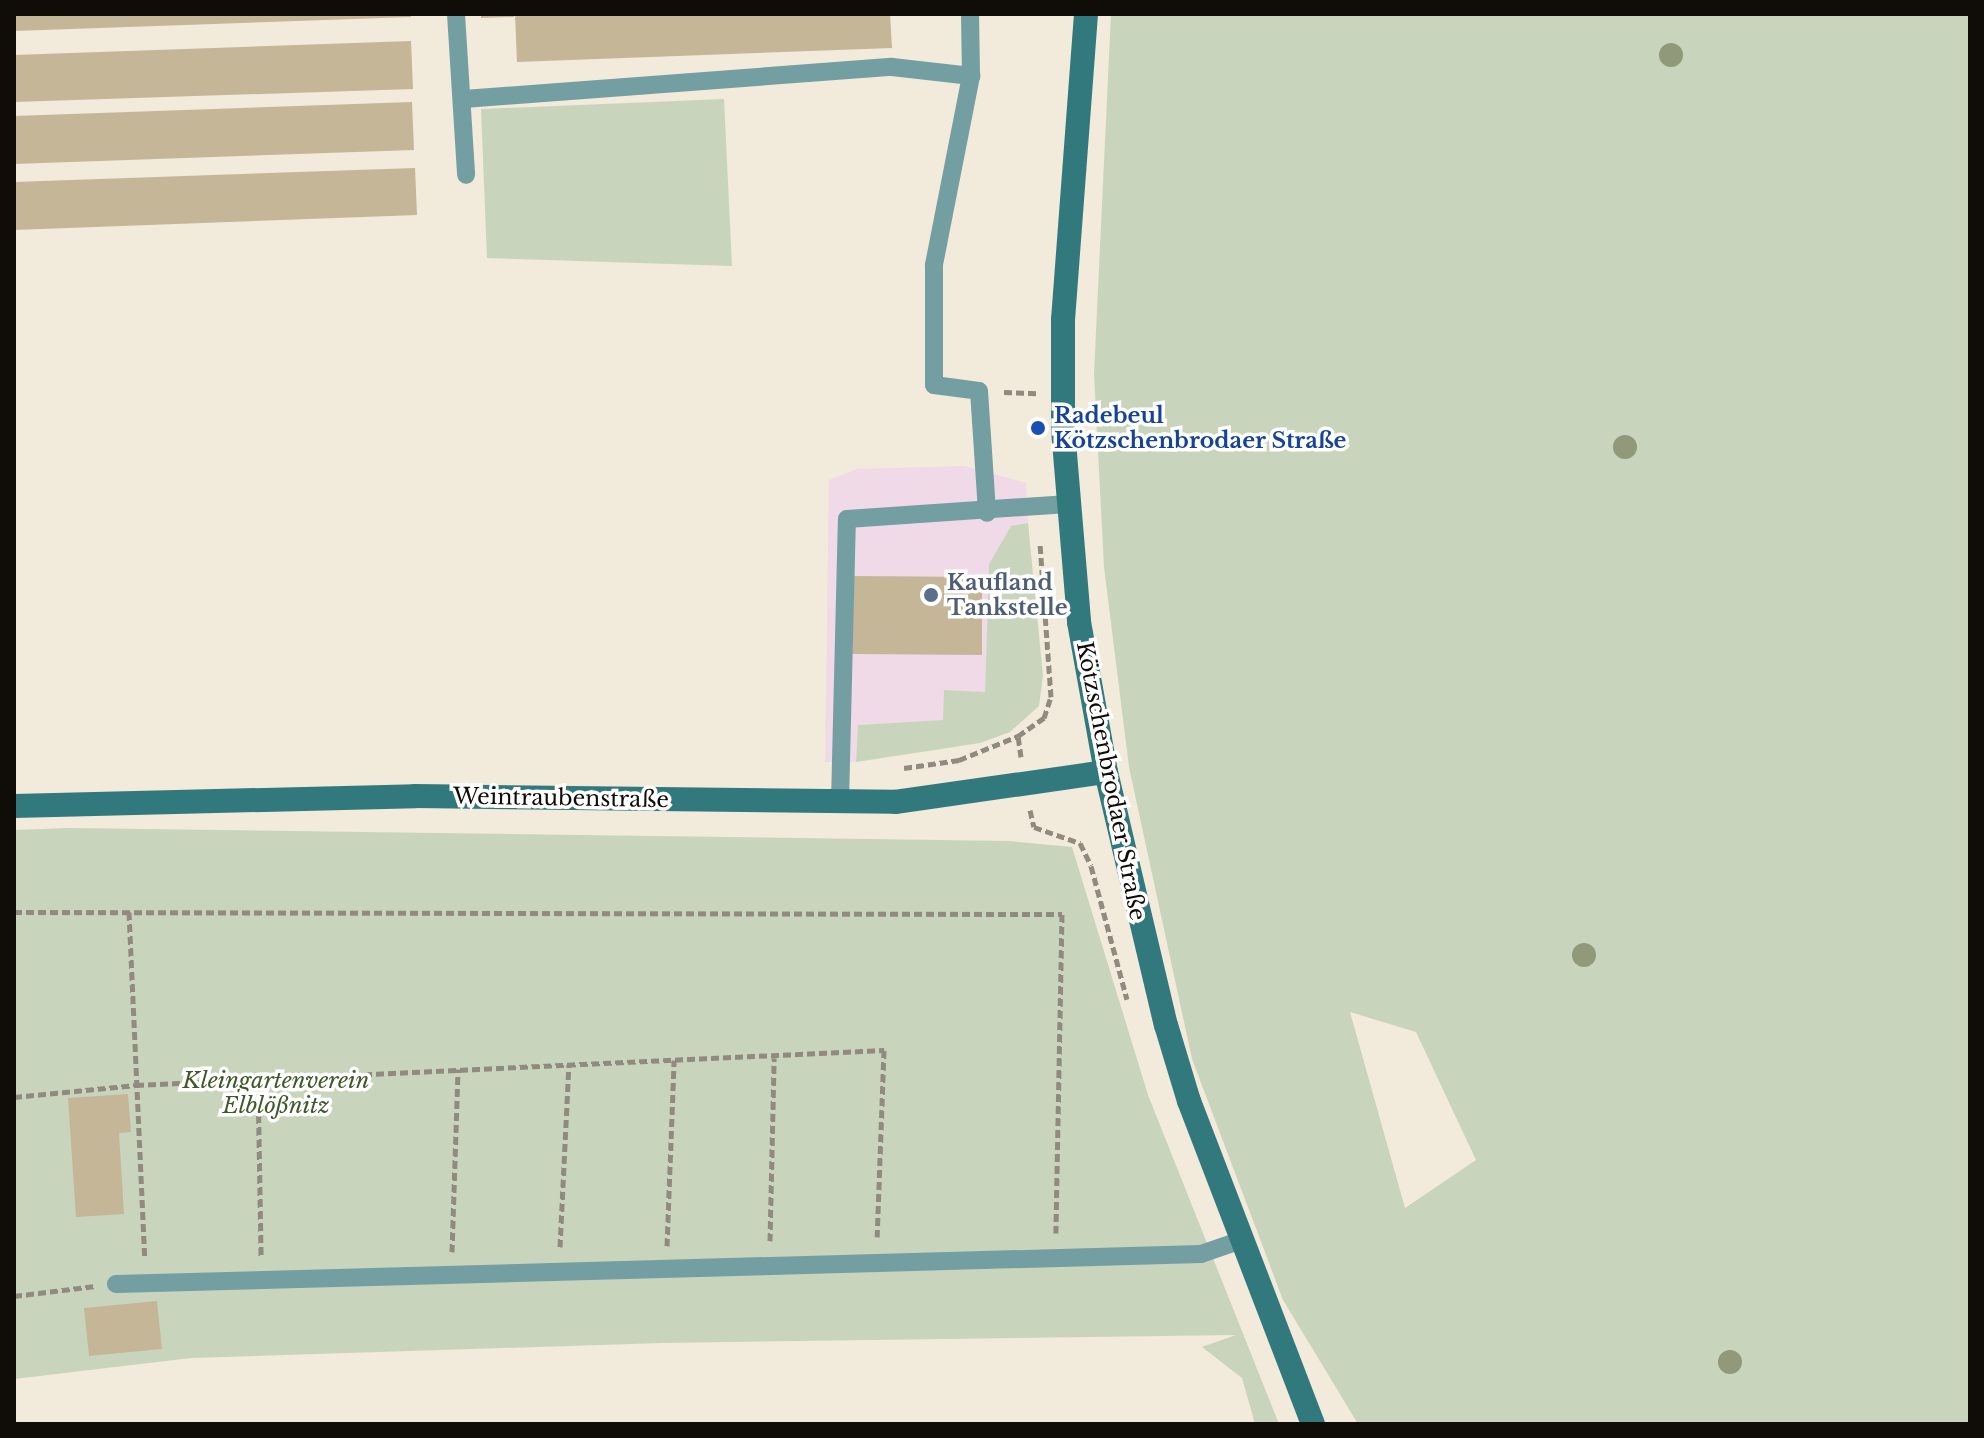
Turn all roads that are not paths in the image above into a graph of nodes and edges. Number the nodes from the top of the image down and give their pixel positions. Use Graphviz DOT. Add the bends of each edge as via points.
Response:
graph roads {
  1 [pos="456,14"];
  2 [pos="970,14"];
  3 [pos="1086,14"];
  4 [pos="971,76"];
  5 [pos="464,99"];
  6 [pos="466,175"];
  7 [pos="1068,504"];
  8 [pos="987,513"];
  9 [pos="1106,772"];
  10 [pos="840,802"];
  11 [pos="14,806"];
  12 [pos="1242,1240"];
  13 [pos="116,1284"];
  14 [pos="1313,1424"];
  1 -- 5 [label="lane"];
  2 -- 4 [label="lane"];
  3 -- 7 [label="street, Kötzschenbrodaer Straße" via="1063,320"];
  4 -- 5 [label="lane" via="892,67"];
  4 -- 8 [label="lane" via="934,265 934,385 979,391"];
  5 -- 6 [label="lane"];
  7 -- 8 [label="lane"];
  7 -- 9 [label="street, Kötzschenbrodaer Straße" via="1079,622"];
  8 -- 10 [label="lane" via="847,519"];
  9 -- 10 [label="street, Weintraubenstraße" via="895,802"];
  9 -- 12 [label="street, Kötzschenbrodaer Straße" via="1166,1025"];
  10 -- 11 [label="street, Weintraubenstraße" via="415,796"];
  12 -- 13 [label="lane" via="1201,1254 1056,1260"];
  12 -- 14 [label="street, Kötzschenbrodaer Straße"];
}
